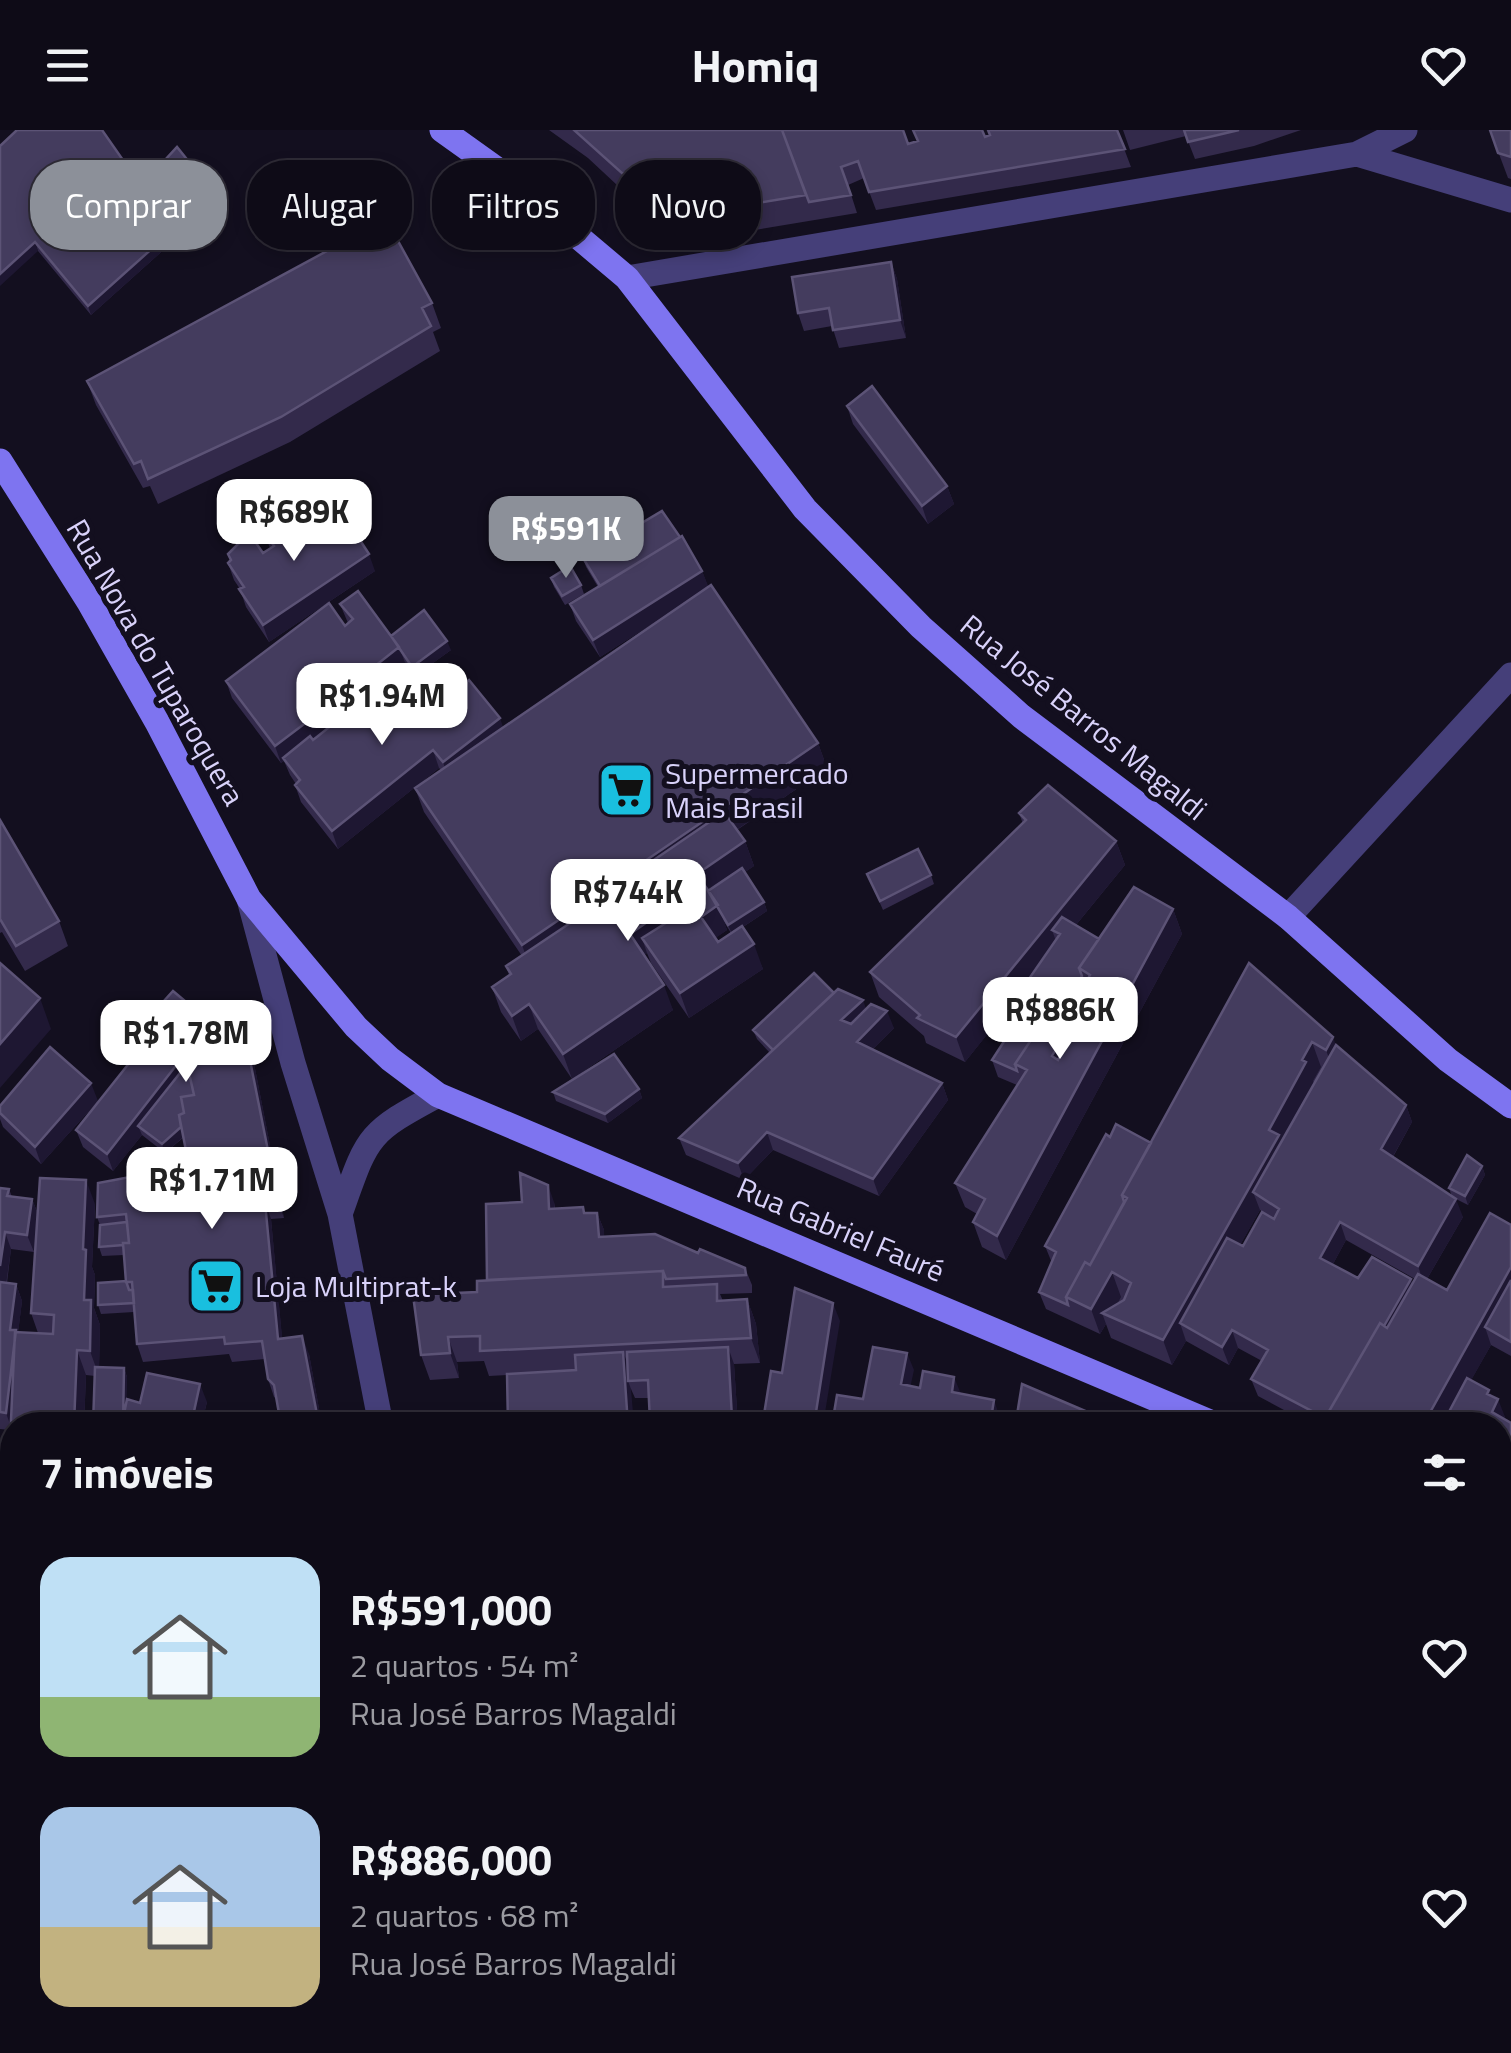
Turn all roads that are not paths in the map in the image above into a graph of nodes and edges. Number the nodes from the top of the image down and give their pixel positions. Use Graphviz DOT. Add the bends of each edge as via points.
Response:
graph roads {
  1 [pos="442,130"];
  2 [pos="1405,130"];
  3 [pos="1357,154"];
  4 [pos="1511,200"];
  5 [pos="627,278"];
  6 [pos="0,461"];
  7 [pos="1511,675"];
  8 [pos="249,899"];
  9 [pos="1288,917"];
  10 [pos="438,1094"];
  11 [pos="1511,1106"];
  12 [pos="340,1214"];
  13 [pos="378,1412"];
  14 [pos="1186,1412"];
  1 -- 5 [label="main road, Rua José Barros Magaldi"];
  2 -- 3 [label="street"];
  3 -- 4 [label="street"];
  3 -- 5 [label="street"];
  5 -- 9 [label="main road, Rua José Barros Magaldi" via="805,508 921,627 1022,716"];
  6 -- 8 [label="main road, Rua Nova do Tuparoquera" via="158,722"];
  7 -- 9 [label="street"];
  8 -- 10 [label="main road, Rua Nova do Tuparoquera" via="356,1027"];
  8 -- 12 [label="street, Rua Nova do Tuparoquera"];
  9 -- 11 [label="main road, Rua José Barros Magaldi" via="1448,1060"];
  10 -- 12 [label="street" via="372,1136"];
  10 -- 14 [label="main road, Rua Gabriel Fauré"];
  12 -- 13 [label="street, Rua Nova do Tuparoquera"];
}
